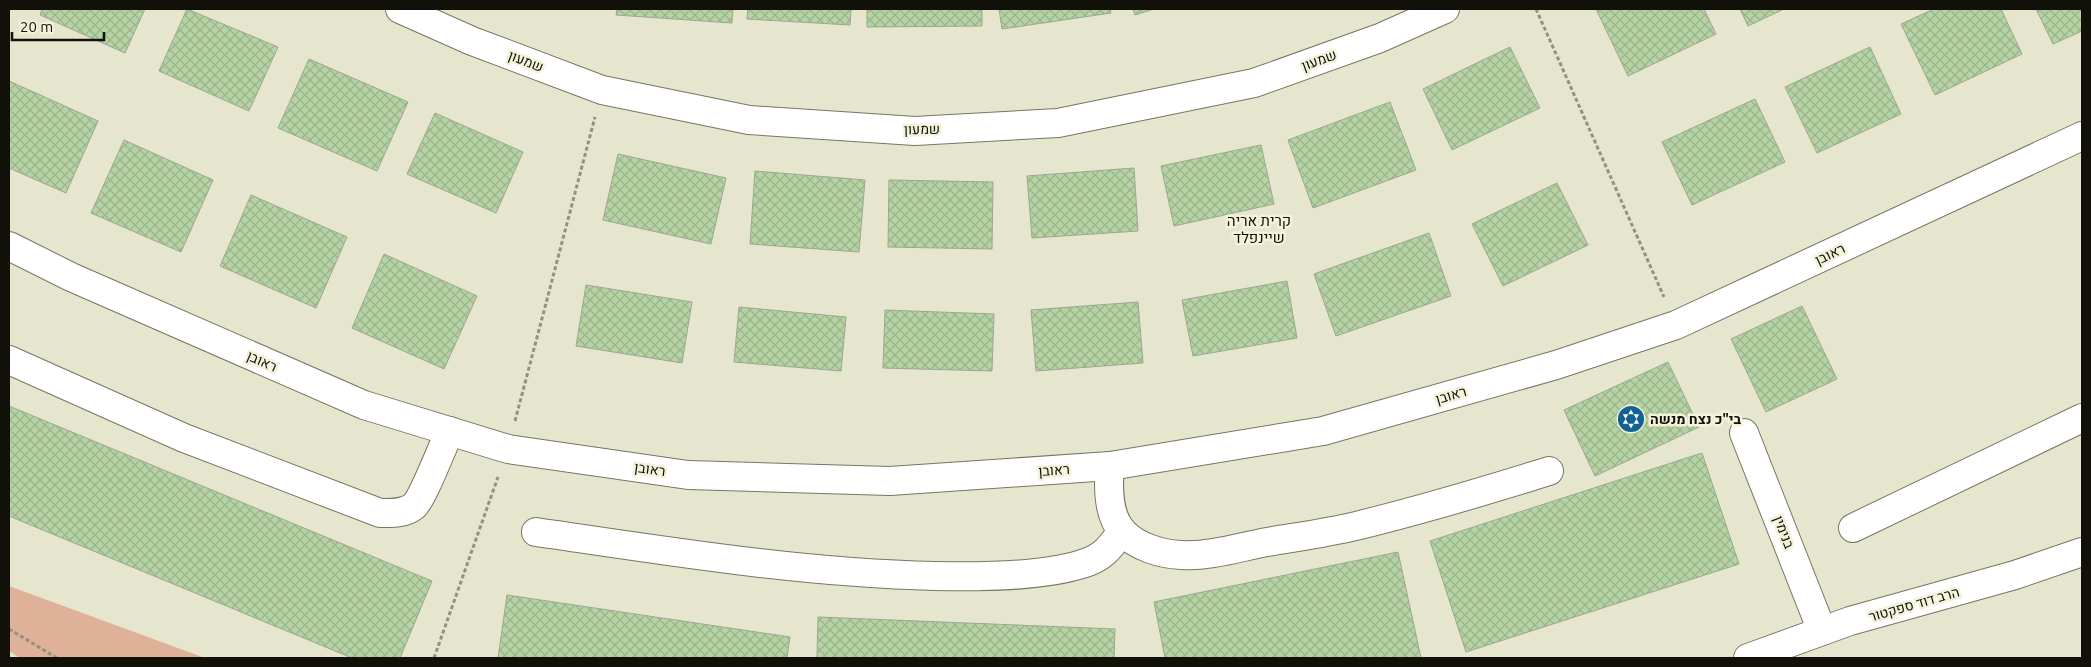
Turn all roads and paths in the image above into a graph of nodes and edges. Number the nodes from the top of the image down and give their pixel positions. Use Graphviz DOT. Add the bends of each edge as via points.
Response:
graph roads {
  1 [pos="400,9"];
  2 [pos="1445,9"];
  3 [pos="1536,9"];
  4 [pos="602,90"];
  5 [pos="2082,136"];
  6 [pos="9,246"];
  7 [pos="1676,325"];
  8 [pos="9,360"];
  9 [pos="2082,418"];
  10 [pos="450,431"];
  11 [pos="1744,433"];
  12 [pos="508,449"];
  13 [pos="1110,466"];
  14 [pos="1548,471"];
  15 [pos="1853,528"];
  16 [pos="1122,531"];
  17 [pos="536,532"];
  18 [pos="2082,552"];
  19 [pos="9,628"];
  20 [pos="1822,631"];
  21 [pos="57,658"];
  22 [pos="434,658"];
  23 [pos="1748,658"];
  1 -- 4 [label="street, שמעון"];
  2 -- 4 [label="street, שמעון" via="1380,38 1254,83 1058,122 915,131 749,120"];
  3 -- 7 [label="path"];
  4 -- 12 [label="path"];
  5 -- 7 [label="street, ראובן"];
  6 -- 10 [label="street, ראובן" via="71,277 364,405"];
  7 -- 13 [label="street, ראובן" via="1556,364 1323,431"];
  8 -- 10 [label="street" via="184,438 380,513 397,513 414,506"];
  9 -- 15 [label="street"];
  10 -- 12 [label="street, ראובן"];
  11 -- 20 [label="street, בנימין"];
  12 -- 13 [label="street, ראובן" via="688,475 880,480"];
  12 -- 22 [label="path"];
  13 -- 16 [label="street" via="1108,487"];
  14 -- 16 [label="street" via="1354,527 1209,553 1183,556 1160,553"];
  16 -- 17 [label="street" via="1106,553 1083,564 1049,571 970,576 895,575 816,568"];
  18 -- 20 [label="street, הרב דוד ספקטור" via="2016,575"];
  19 -- 21 [label="path"];
  20 -- 23 [label="street, הרב דוד ספקטור"];
}
